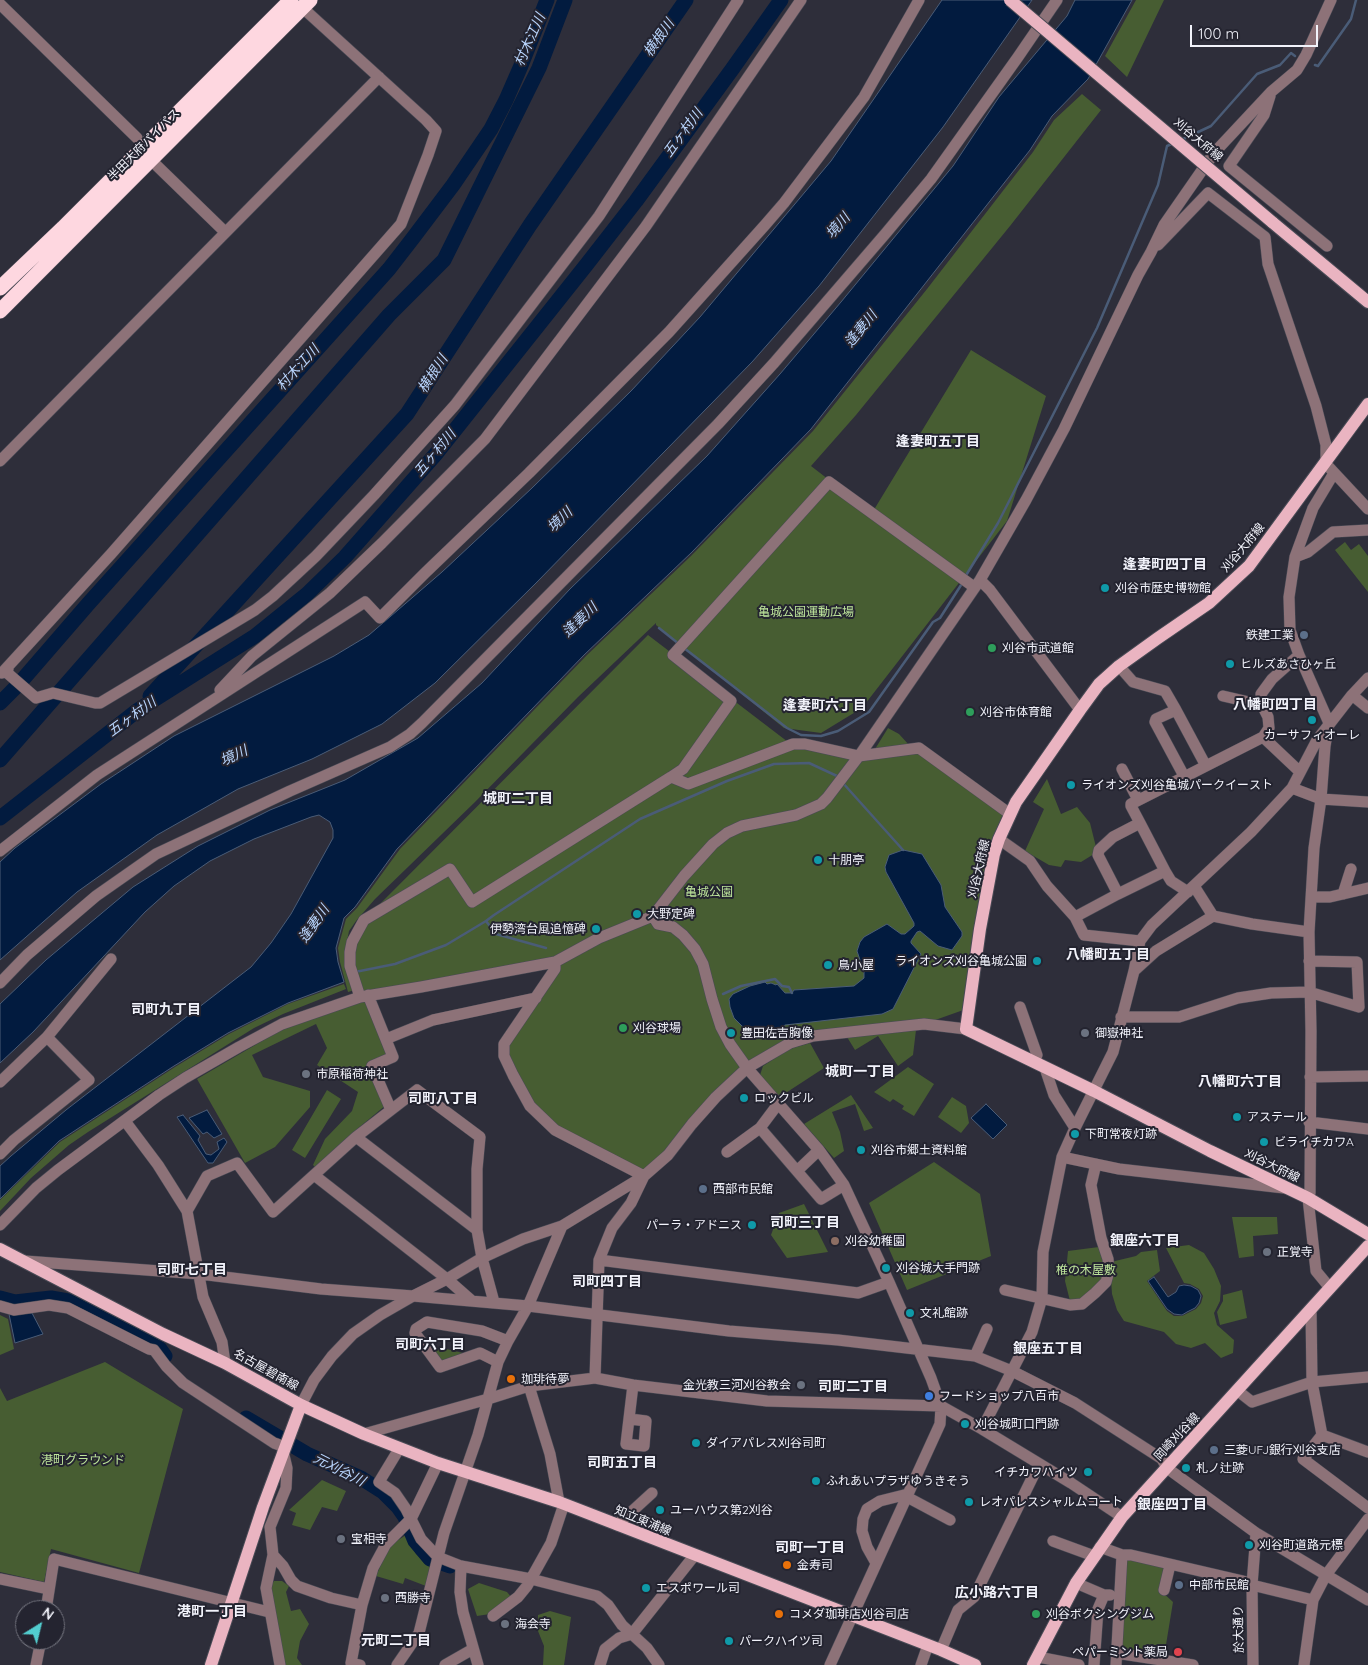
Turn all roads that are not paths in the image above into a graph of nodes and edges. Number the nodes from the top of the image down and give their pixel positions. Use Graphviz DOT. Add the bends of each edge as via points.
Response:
graph roads {
  1 [pos="738,0"];
  2 [pos="801,0"];
  3 [pos="919,0"];
  4 [pos="1010,0"];
  5 [pos="1057,0"];
  6 [pos="1331,0"];
  7 [pos="300,3"];
  8 [pos="0,4"];
  9 [pos="379,77"];
  10 [pos="1271,92"];
  11 [pos="137,138"];
  12 [pos="150,160"];
  13 [pos="225,232"];
  14 [pos="1327,246"];
  15 [pos="1151,252"];
  16 [pos="0,288"];
  17 [pos="1368,302"];
  18 [pos="0,311"];
  19 [pos="1368,404"];
  20 [pos="1,458"];
  21 [pos="1326,464"];
  22 [pos="1334,473"];
  23 [pos="1368,509"];
  24 [pos="1368,530"];
  25 [pos="1295,557"];
  26 [pos="977,584"];
  27 [pos="1298,655"];
  28 [pos="1119,666"];
  29 [pos="4,672"];
  30 [pos="1368,678"];
  31 [pos="1352,695"];
  32 [pos="1223,696"];
  33 [pos="208,703"];
  34 [pos="1262,705"];
  35 [pos="1368,708"];
  36 [pos="1080,710"];
  37 [pos="1176,710"];
  38 [pos="1329,723"];
  39 [pos="1263,737"];
  40 [pos="858,756"];
  41 [pos="1206,766"];
  42 [pos="1122,769"];
  43 [pos="1299,771"];
  44 [pos="1184,776"];
  45 [pos="672,777"];
  46 [pos="1292,788"];
  47 [pos="1321,799"];
  48 [pos="1138,800"];
  49 [pos="1368,802"];
  50 [pos="1010,814"];
  51 [pos="1140,823"];
  52 [pos="999,839"];
  53 [pos="0,851"];
  54 [pos="1351,869"];
  55 [pos="1165,871"];
  56 [pos="1368,888"];
  57 [pos="1191,889"];
  58 [pos="1118,894"];
  59 [pos="1343,894"];
  60 [pos="1312,897"];
  61 [pos="654,916"];
  62 [pos="1213,916"];
  63 [pos="1075,917"];
  64 [pos="1309,932"];
  65 [pos="1140,941"];
  66 [pos="111,959"];
  67 [pos="1309,961"];
  68 [pos="555,962"];
  69 [pos="1134,971"];
  70 [pos="0,983"];
  71 [pos="1309,992"];
  72 [pos="364,996"];
  73 [pos="536,998"];
  74 [pos="1020,1007"];
  75 [pos="1121,1016"];
  76 [pos="966,1028"];
  77 [pos="47,1037"];
  78 [pos="386,1040"];
  79 [pos="1039,1065"];
  80 [pos="746,1068"];
  81 [pos="1310,1076"];
  82 [pos="1368,1076"];
  83 [pos="0,1082"];
  84 [pos="1094,1091"];
  85 [pos="778,1104"];
  86 [pos="391,1110"];
  87 [pos="126,1121"];
  88 [pos="1309,1122"];
  89 [pos="760,1128"];
  90 [pos="1075,1128"];
  91 [pos="1368,1129"];
  92 [pos="356,1136"];
  93 [pos="819,1150"];
  94 [pos="727,1152"];
  95 [pos="0,1154"];
  96 [pos="1062,1157"];
  97 [pos="1096,1164"];
  98 [pos="797,1171"];
  99 [pos="314,1175"];
  100 [pos="644,1176"];
  101 [pos="844,1185"];
  102 [pos="1288,1189"];
  103 [pos="1308,1198"];
  104 [pos="187,1211"];
  105 [pos="0,1225"];
  106 [pos="562,1226"];
  107 [pos="477,1230"];
  108 [pos="1368,1234"];
  109 [pos="1368,1246"];
  110 [pos="0,1249"];
  111 [pos="482,1258"];
  112 [pos="599,1260"];
  113 [pos="25,1261"];
  114 [pos="200,1274"];
  115 [pos="447,1279"];
  116 [pos="890,1282"];
  117 [pos="1330,1288"];
  118 [pos="1005,1290"];
  119 [pos="413,1296"];
  120 [pos="1042,1298"];
  121 [pos="472,1300"];
  122 [pos="494,1302"];
  123 [pos="0,1306"];
  124 [pos="528,1306"];
  125 [pos="1311,1310"];
  126 [pos="596,1315"];
  127 [pos="987,1329"];
  128 [pos="163,1334"];
  129 [pos="508,1341"];
  130 [pos="154,1349"];
  131 [pos="920,1351"];
  132 [pos="975,1356"];
  133 [pos="498,1362"];
  134 [pos="225,1363"];
  135 [pos="1012,1371"];
  136 [pos="1368,1377"];
  137 [pos="595,1378"];
  138 [pos="1312,1382"];
  139 [pos="632,1385"];
  140 [pos="529,1386"];
  141 [pos="1238,1391"];
  142 [pos="488,1399"];
  143 [pos="942,1406"];
  144 [pos="299,1409"];
  145 [pos="630,1419"];
  146 [pos="982,1429"];
  147 [pos="364,1434"];
  148 [pos="1322,1435"];
  149 [pos="284,1448"];
  150 [pos="399,1449"];
  151 [pos="1368,1452"];
  152 [pos="438,1463"];
  153 [pos="1039,1464"];
  154 [pos="1167,1468"];
  155 [pos="466,1472"];
  156 [pos="652,1493"];
  157 [pos="907,1496"];
  158 [pos="562,1503"];
  159 [pos="1368,1508"];
  160 [pos="1122,1517"];
  161 [pos="411,1519"];
  162 [pos="1368,1519"];
  163 [pos="950,1520"];
  164 [pos="617,1525"];
  165 [pos="1256,1532"];
  166 [pos="1053,1541"];
  167 [pos="1097,1552"];
  168 [pos="273,1555"];
  169 [pos="1122,1555"];
  170 [pos="694,1556"];
  171 [pos="437,1560"];
  172 [pos="876,1563"];
  173 [pos="1170,1565"];
  174 [pos="461,1566"];
  175 [pos="1326,1574"];
  176 [pos="0,1579"];
  177 [pos="530,1582"];
  178 [pos="1076,1583"];
  179 [pos="1252,1585"];
  180 [pos="49,1590"];
  181 [pos="1164,1590"];
  182 [pos="1104,1595"];
  183 [pos="1119,1596"];
  184 [pos="48,1600"];
  185 [pos="1313,1600"];
  186 [pos="1368,1600"];
  187 [pos="231,1603"];
  188 [pos="362,1606"];
  189 [pos="270,1612"];
  190 [pos="492,1616"];
  191 [pos="852,1616"];
  192 [pos="631,1634"];
  193 [pos="928,1645"];
  194 [pos="474,1649"];
  195 [pos="38,1650"];
  196 [pos="941,1650"];
  197 [pos="1116,1653"];
  198 [pos="1036,1661"];
  199 [pos="36,1665"];
  200 [pos="210,1665"];
  201 [pos="280,1665"];
  202 [pos="360,1665"];
  203 [pos="397,1665"];
  204 [pos="445,1665"];
  205 [pos="478,1665"];
  206 [pos="600,1665"];
  207 [pos="659,1665"];
  208 [pos="830,1665"];
  209 [pos="921,1665"];
  210 [pos="975,1665"];
  211 [pos="1079,1665"];
  212 [pos="1094,1665"];
  213 [pos="1116,1665"];
  214 [pos="1193,1665"];
  215 [pos="1253,1665"];
  216 [pos="1304,1665"];
  1 -- 29 [label="street" via="599,216 455,405 316,556 273,596 100,703 53,693 36,698"];
  2 -- 33 [label="street" via="646,226 485,438 382,544 252,656"];
  3 -- 33 [label="street" via="864,97 784,203 669,332 529,473 380,618 365,602"];
  4 -- 17 [label="main road, 刈谷大府線, bridge"];
  5 -- 70 [label="street" via="931,179 774,363 718,424 422,723 390,747 156,854 96,896 27,955"];
  6 -- 10 [label="street" via="1306,55 1296,70"];
  7 -- 9 [label="street"];
  7 -- 12 [label="highway, 半田大府パイパス"];
  7 -- 16 [label="highway, 半田大府パイパス"];
  8 -- 11 [label="street"];
  9 -- 13 [label="street"];
  9 -- 29 [label="street" via="436,131 401,224"];
  10 -- 14 [label="street" via="1264,115 1229,166"];
  10 -- 15 [label="street" via="1198,175 1164,225"];
  12 -- 13 [label="street"];
  12 -- 18 [label="highway, 半田大府パイパス"];
  13 -- 20 [label="street"];
  15 -- 21 [label="street" via="1208,193 1265,237 1268,264 1316,406 1326,445"];
  15 -- 26 [label="street" via="1064,429"];
  19 -- 21 [label="main road, 刈谷大府線"];
  21 -- 22 [label="street"];
  21 -- 28 [label="main road, 刈谷大府線" via="1249,566 1228,588"];
  22 -- 23 [label="street"];
  22 -- 25 [label="street" via="1313,508"];
  24 -- 25 [label="street" via="1333,532 1308,552"];
  25 -- 27 [label="street" via="1289,613 1290,630"];
  26 -- 36 [label="street" via="990,590"];
  26 -- 40 [label="street"];
  26 -- 45 [label="street" via="829,482 673,655 731,701 683,769"];
  27 -- 34 [label="street" via="1261,694"];
  27 -- 38 [label="street"];
  28 -- 36 [label="main road, 刈谷大府線" via="1099,684"];
  28 -- 37 [label="street" via="1133,682 1165,691"];
  30 -- 31 [label="street"];
  31 -- 35 [label="street"];
  31 -- 38 [label="street"];
  32 -- 34 [label="street"];
  33 -- 53 [label="street" via="97,775"];
  34 -- 39 [label="street" via="1268,717 1268,728"];
  36 -- 50 [label="main road, 刈谷大府線"];
  37 -- 41 [label="street"];
  37 -- 44 [label="street" via="1156,719 1156,722"];
  38 -- 43 [label="street"];
  38 -- 47 [label="street"];
  39 -- 41 [label="street"];
  39 -- 43 [label="street"];
  40 -- 45 [label="street" via="792,744 688,784"];
  40 -- 50 [label="street" via="919,748"];
  40 -- 61 [label="street" via="821,804 796,816 742,826 727,833 684,876"];
  41 -- 44 [label="street"];
  42 -- 48 [label="street"];
  43 -- 46 [label="street"];
  44 -- 48 [label="street"];
  45 -- 72 [label="street" via="472,902 450,869 364,920 350,952 350,966"];
  46 -- 47 [label="street"];
  46 -- 57 [label="street"];
  47 -- 49 [label="street"];
  47 -- 60 [label="street"];
  48 -- 51 [label="street" via="1131,806"];
  50 -- 52 [label="main road, 刈谷大府線"];
  51 -- 55 [label="street"];
  51 -- 58 [label="street" via="1099,850 1098,855"];
  52 -- 63 [label="street" via="1030,861"];
  52 -- 76 [label="main road, 刈谷大府線" via="986,894"];
  54 -- 59 [label="street"];
  55 -- 57 [label="street" via="1171,881"];
  55 -- 58 [label="street"];
  56 -- 59 [label="street"];
  57 -- 62 [label="street"];
  57 -- 65 [label="street" via="1152,925"];
  58 -- 63 [label="street"];
  59 -- 60 [label="street"];
  60 -- 64 [label="street"];
  61 -- 68 [label="street" via="599,938"];
  61 -- 80 [label="street" via="658,924 673,927 684,935 695,949 704,964 721,1027"];
  62 -- 64 [label="street"];
  62 -- 69 [label="street" via="1156,951"];
  63 -- 65 [label="street" via="1084,935"];
  64 -- 67 [label="street"];
  65 -- 69 [label="street"];
  66 -- 77 [label="street"];
  67 -- 71 [label="street"];
  67 -- 71 [label="street" via="1357,962 1359,1007"];
  68 -- 72 [label="street"];
  68 -- 73 [label="street" via="555,969"];
  69 -- 75 [label="street"];
  71 -- 75 [label="street" via="1238,998 1179,1017"];
  71 -- 81 [label="street"];
  72 -- 78 [label="street"];
  72 -- 87 [label="street" via="282,1024 185,1078"];
  73 -- 78 [label="street" via="434,1020"];
  73 -- 100 [label="street" via="504,1044 504,1056 530,1106 555,1130"];
  74 -- 79 [label="street"];
  75 -- 84 [label="street" via="1113,1052"];
  76 -- 79 [label="main road, 刈谷大府線"];
  76 -- 80 [label="street" via="924,1024 813,1036 790,1042"];
  77 -- 83 [label="street"];
  77 -- 95 [label="street" via="89,1080"];
  78 -- 86 [label="street" via="393,1057 372,1066"];
  79 -- 84 [label="main road, 刈谷大府線"];
  79 -- 90 [label="street"];
  80 -- 85 [label="street"];
  80 -- 100 [label="street" via="716,1097 668,1155"];
  81 -- 82 [label="street"];
  81 -- 88 [label="street"];
  84 -- 90 [label="street"];
  84 -- 102 [label="main road, 刈谷大府線"];
  85 -- 89 [label="street"];
  85 -- 93 [label="street"];
  86 -- 92 [label="street"];
  86 -- 107 [label="street" via="418,1090 480,1137 476,1170"];
  87 -- 104 [label="street"];
  87 -- 105 [label="street" via="36,1188"];
  88 -- 91 [label="street"];
  88 -- 103 [label="street"];
  89 -- 94 [label="street"];
  89 -- 98 [label="street"];
  90 -- 96 [label="street"];
  92 -- 99 [label="street"];
  92 -- 107 [label="street"];
  93 -- 98 [label="street"];
  93 -- 101 [label="street"];
  96 -- 97 [label="street"];
  96 -- 120 [label="street" via="1043,1252"];
  97 -- 102 [label="street"];
  97 -- 120 [label="street" via="1091,1185 1108,1259 1106,1282 1082,1304 1070,1305"];
  98 -- 101 [label="street" via="821,1199"];
  99 -- 104 [label="street" via="273,1212 237,1163 207,1176"];
  99 -- 115 [label="street"];
  100 -- 106 [label="street"];
  100 -- 112 [label="street" via="631,1203 612,1228"];
  101 -- 116 [label="street"];
  102 -- 103 [label="main road, 刈谷大府線"];
  103 -- 108 [label="main road, 刈谷大府線"];
  103 -- 117 [label="street" via="1316,1271"];
  104 -- 114 [label="street"];
  106 -- 111 [label="street"];
  106 -- 124 [label="street"];
  107 -- 111 [label="street"];
  109 -- 117 [label="main road, 岡崎刈谷線"];
  110 -- 113 [label="main road, 名古屋碧南線"];
  111 -- 115 [label="street"];
  111 -- 122 [label="street"];
  112 -- 116 [label="street" via="858,1293"];
  112 -- 126 [label="street"];
  113 -- 114 [label="street"];
  113 -- 128 [label="main road, 名古屋碧南線"];
  114 -- 119 [label="street"];
  114 -- 134 [label="street" via="203,1297 222,1342"];
  115 -- 119 [label="street"];
  115 -- 121 [label="street"];
  116 -- 131 [label="street"];
  117 -- 125 [label="main road, 岡崎刈谷線"];
  118 -- 120 [label="street"];
  119 -- 121 [label="street"];
  119 -- 144 [label="street" via="353,1334 314,1380"];
  120 -- 135 [label="street" via="1032,1332"];
  121 -- 122 [label="street"];
  122 -- 124 [label="street"];
  123 -- 130 [label="street" via="14,1310 49,1305 68,1308"];
  124 -- 126 [label="street"];
  124 -- 129 [label="street"];
  125 -- 138 [label="street"];
  125 -- 141 [label="main road, 岡崎刈谷線"];
  126 -- 131 [label="street"];
  126 -- 137 [label="street"];
  127 -- 132 [label="street"];
  128 -- 130 [label="street"];
  128 -- 134 [label="main road, 名古屋碧南線"];
  129 -- 133 [label="street"];
  129 -- 133 [label="street" via="482,1331 427,1322 416,1328 415,1333 440,1367 480,1353"];
  130 -- 149 [label="street" via="183,1383"];
  131 -- 132 [label="street"];
  131 -- 143 [label="street"];
  132 -- 135 [label="street"];
  133 -- 142 [label="street"];
  134 -- 144 [label="main road, 名古屋碧南線"];
  135 -- 146 [label="street"];
  135 -- 154 [label="street" via="1075,1403 1162,1459"];
  136 -- 138 [label="street"];
  137 -- 139 [label="street"];
  137 -- 140 [label="street"];
  138 -- 141 [label="street" via="1252,1402"];
  138 -- 148 [label="street"];
  139 -- 143 [label="street" via="767,1400"];
  139 -- 145 [label="street"];
  140 -- 142 [label="street"];
  140 -- 158 [label="street"];
  141 -- 154 [label="main road, 岡崎刈谷線"];
  142 -- 147 [label="street"];
  142 -- 155 [label="street"];
  143 -- 146 [label="street"];
  143 -- 157 [label="street" via="940,1424"];
  144 -- 147 [label="main road, 知立東浦線"];
  144 -- 149 [label="main road"];
  146 -- 153 [label="street"];
  147 -- 150 [label="main road, 知立東浦線"];
  148 -- 151 [label="street"];
  148 -- 159 [label="street" via="1303,1459"];
  149 -- 168 [label="street" via="286,1488 270,1527"];
  149 -- 187 [label="main road"];
  150 -- 152 [label="main road, 知立東浦線"];
  150 -- 161 [label="street" via="379,1482 395,1493"];
  152 -- 155 [label="main road, 知立東浦線"];
  152 -- 161 [label="street"];
  153 -- 160 [label="street"];
  153 -- 196 [label="street" via="974,1597 958,1610"];
  154 -- 160 [label="main road, 岡崎刈谷線"];
  154 -- 165 [label="street"];
  155 -- 158 [label="main road, 知立東浦線"];
  155 -- 171 [label="street"];
  156 -- 164 [label="street"];
  157 -- 163 [label="street"];
  157 -- 172 [label="street"];
  157 -- 172 [label="street" via="880,1501 867,1509 862,1531"];
  158 -- 164 [label="main road, 知立東浦線"];
  158 -- 177 [label="street" via="551,1543"];
  160 -- 167 [label="main road, 岡崎刈谷線"];
  161 -- 171 [label="street"];
  161 -- 188 [label="street" via="386,1544 373,1568"];
  162 -- 175 [label="street"];
  164 -- 170 [label="main road, 知立東浦線"];
  165 -- 175 [label="street"];
  165 -- 179 [label="street, 於大通り"];
  166 -- 167 [label="street"];
  167 -- 169 [label="street"];
  167 -- 178 [label="main road, 岡崎刈谷線"];
  168 -- 188 [label="street" via="297,1586"];
  168 -- 189 [label="street" via="266,1588"];
  169 -- 173 [label="street"];
  169 -- 183 [label="street"];
  170 -- 191 [label="main road, 知立東浦線"];
  170 -- 192 [label="street"];
  171 -- 174 [label="street"];
  171 -- 203 [label="street" via="419,1633"];
  172 -- 191 [label="street"];
  173 -- 179 [label="street"];
  173 -- 181 [label="street"];
  174 -- 177 [label="street"];
  174 -- 194 [label="street" via="463,1612"];
  175 -- 185 [label="street"];
  175 -- 186 [label="street"];
  176 -- 180 [label="street"];
  177 -- 190 [label="street" via="518,1597"];
  177 -- 192 [label="street" via="597,1596"];
  178 -- 182 [label="street"];
  178 -- 198 [label="main road, 岡崎刈谷線"];
  179 -- 185 [label="street"];
  179 -- 215 [label="street, 於大通り"];
  180 -- 184 [label="street"];
  180 -- 187 [label="street" via="54,1560"];
  182 -- 183 [label="street"];
  182 -- 212 [label="street" via="1098,1609"];
  183 -- 197 [label="street"];
  185 -- 216 [label="street"];
  187 -- 189 [label="street"];
  187 -- 200 [label="main road"];
  188 -- 202 [label="street" via="351,1663"];
  189 -- 201 [label="street"];
  191 -- 193 [label="main road, 知立東浦線"];
  191 -- 208 [label="street"];
  192 -- 206 [label="street" via="619,1638 605,1649"];
  192 -- 207 [label="street"];
  193 -- 196 [label="main road, 知立東浦線"];
  193 -- 209 [label="street"];
  194 -- 204 [label="street"];
  194 -- 205 [label="street"];
  195 -- 199 [label="street"];
  196 -- 210 [label="main road, 知立東浦線"];
  197 -- 213 [label="street"];
  197 -- 214 [label="street"];
  198 -- 211 [label="street"];
}
